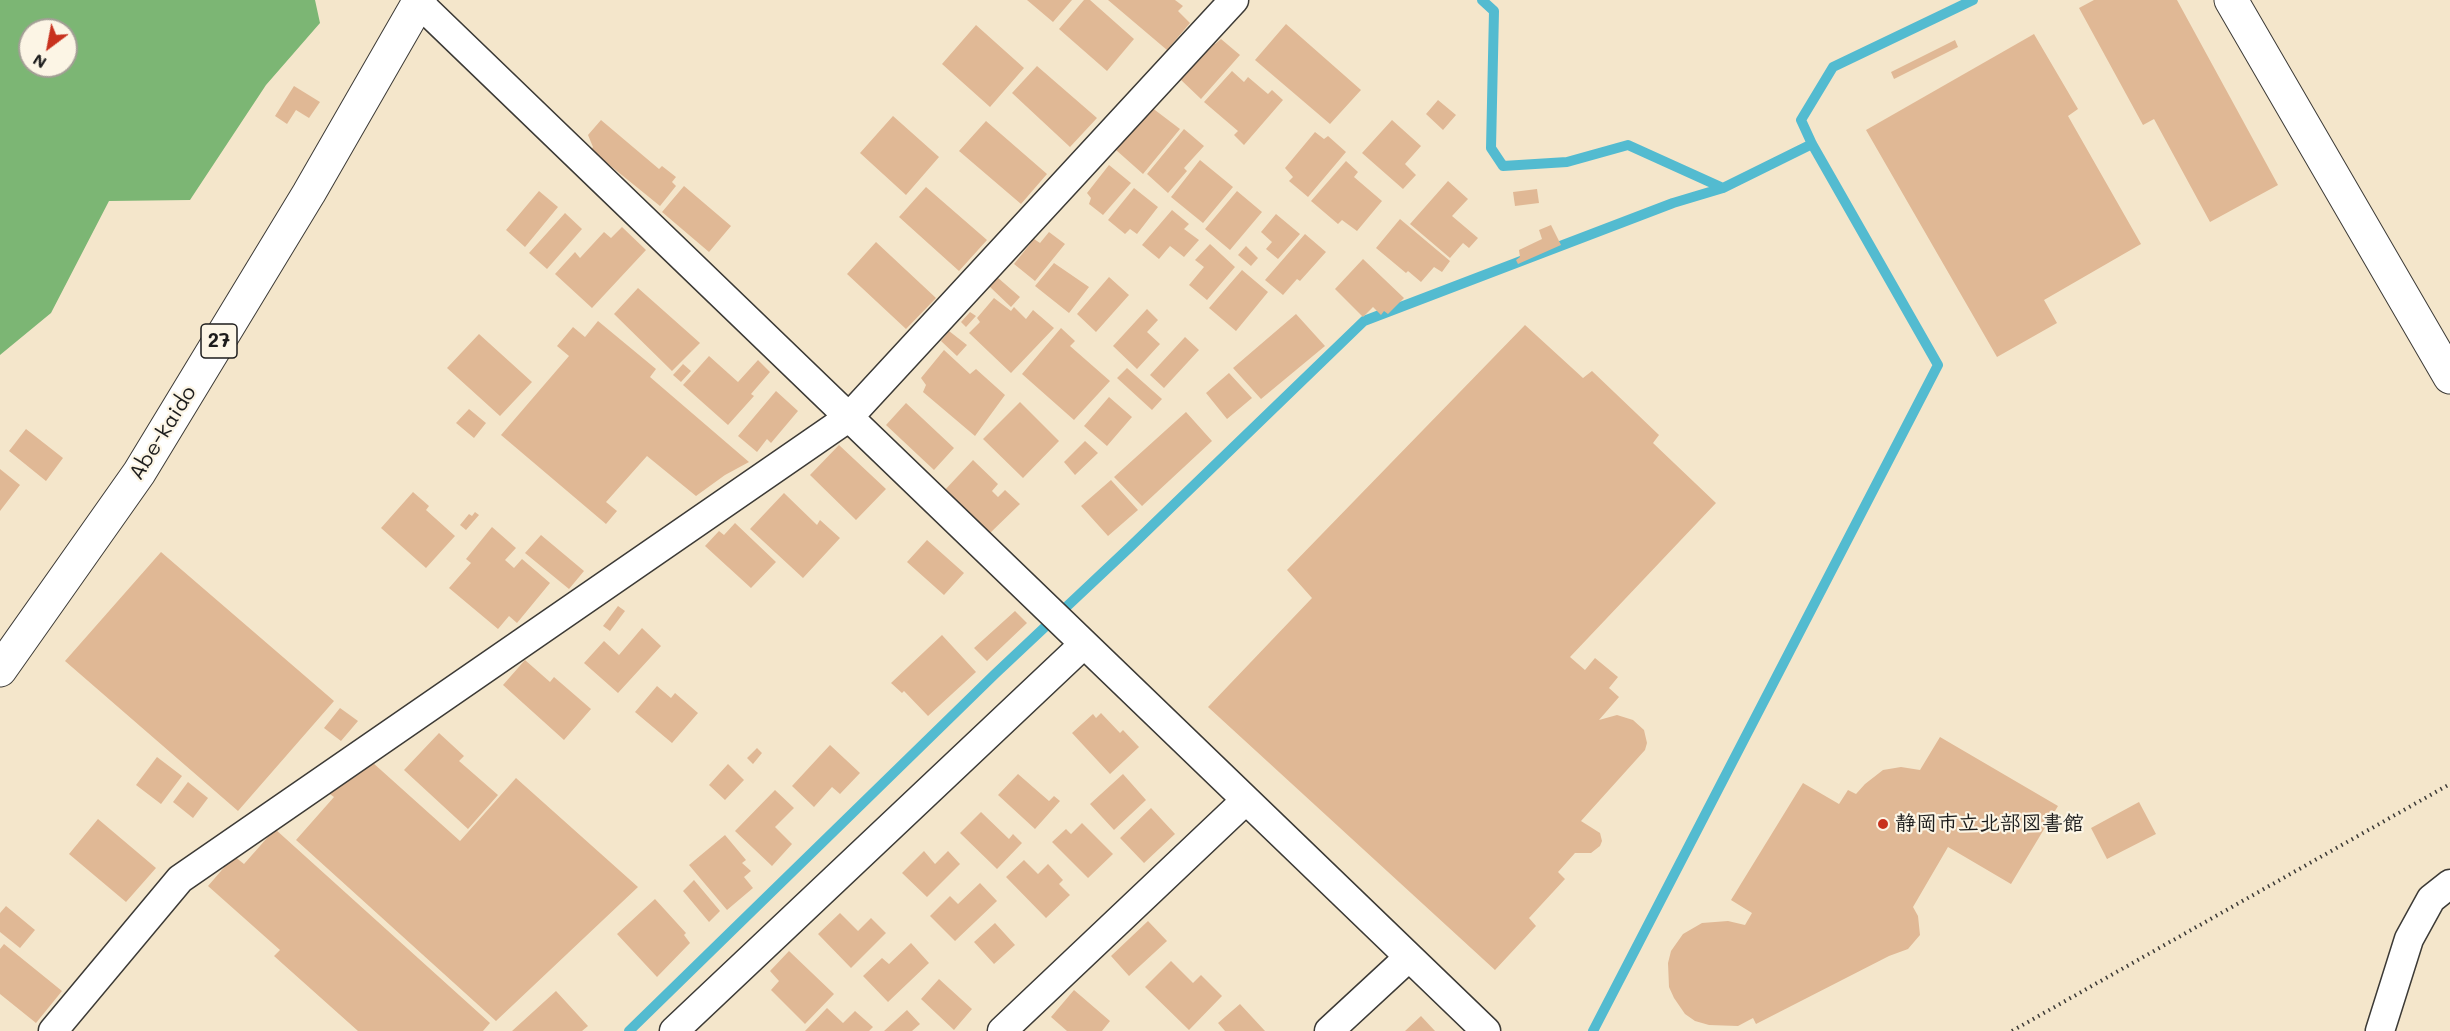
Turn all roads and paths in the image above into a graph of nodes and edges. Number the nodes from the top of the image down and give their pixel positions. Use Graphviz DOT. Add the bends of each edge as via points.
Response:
graph roads {
  1 [pos="1234,0"];
  2 [pos="2231,0"];
  3 [pos="419,1"];
  4 [pos="2450,377"];
  5 [pos="848,418"];
  6 [pos="1083,645"];
  7 [pos="0,670"];
  8 [pos="2450,784"];
  9 [pos="1245,800"];
  10 [pos="2450,884"];
  11 [pos="1409,957"];
  12 [pos="53,1031"];
  13 [pos="674,1031"];
  14 [pos="1002,1031"];
  15 [pos="1329,1031"];
  16 [pos="1486,1031"];
  17 [pos="2012,1031"];
  18 [pos="2380,1031"];
  1 -- 5 [label="street"];
  2 -- 4 [label="main road"];
  3 -- 5 [label="street"];
  3 -- 7 [label="main road, Abe-kaido / 27" via="309,194 139,473"];
  5 -- 6 [label="street"];
  5 -- 12 [label="street" via="180,879"];
  6 -- 9 [label="street"];
  6 -- 13 [label="street"];
  8 -- 17 [label="path"];
  9 -- 11 [label="street"];
  9 -- 14 [label="street"];
  10 -- 18 [label="street" via="2431,899 2409,939"];
  11 -- 15 [label="street"];
  11 -- 16 [label="street"];
}
